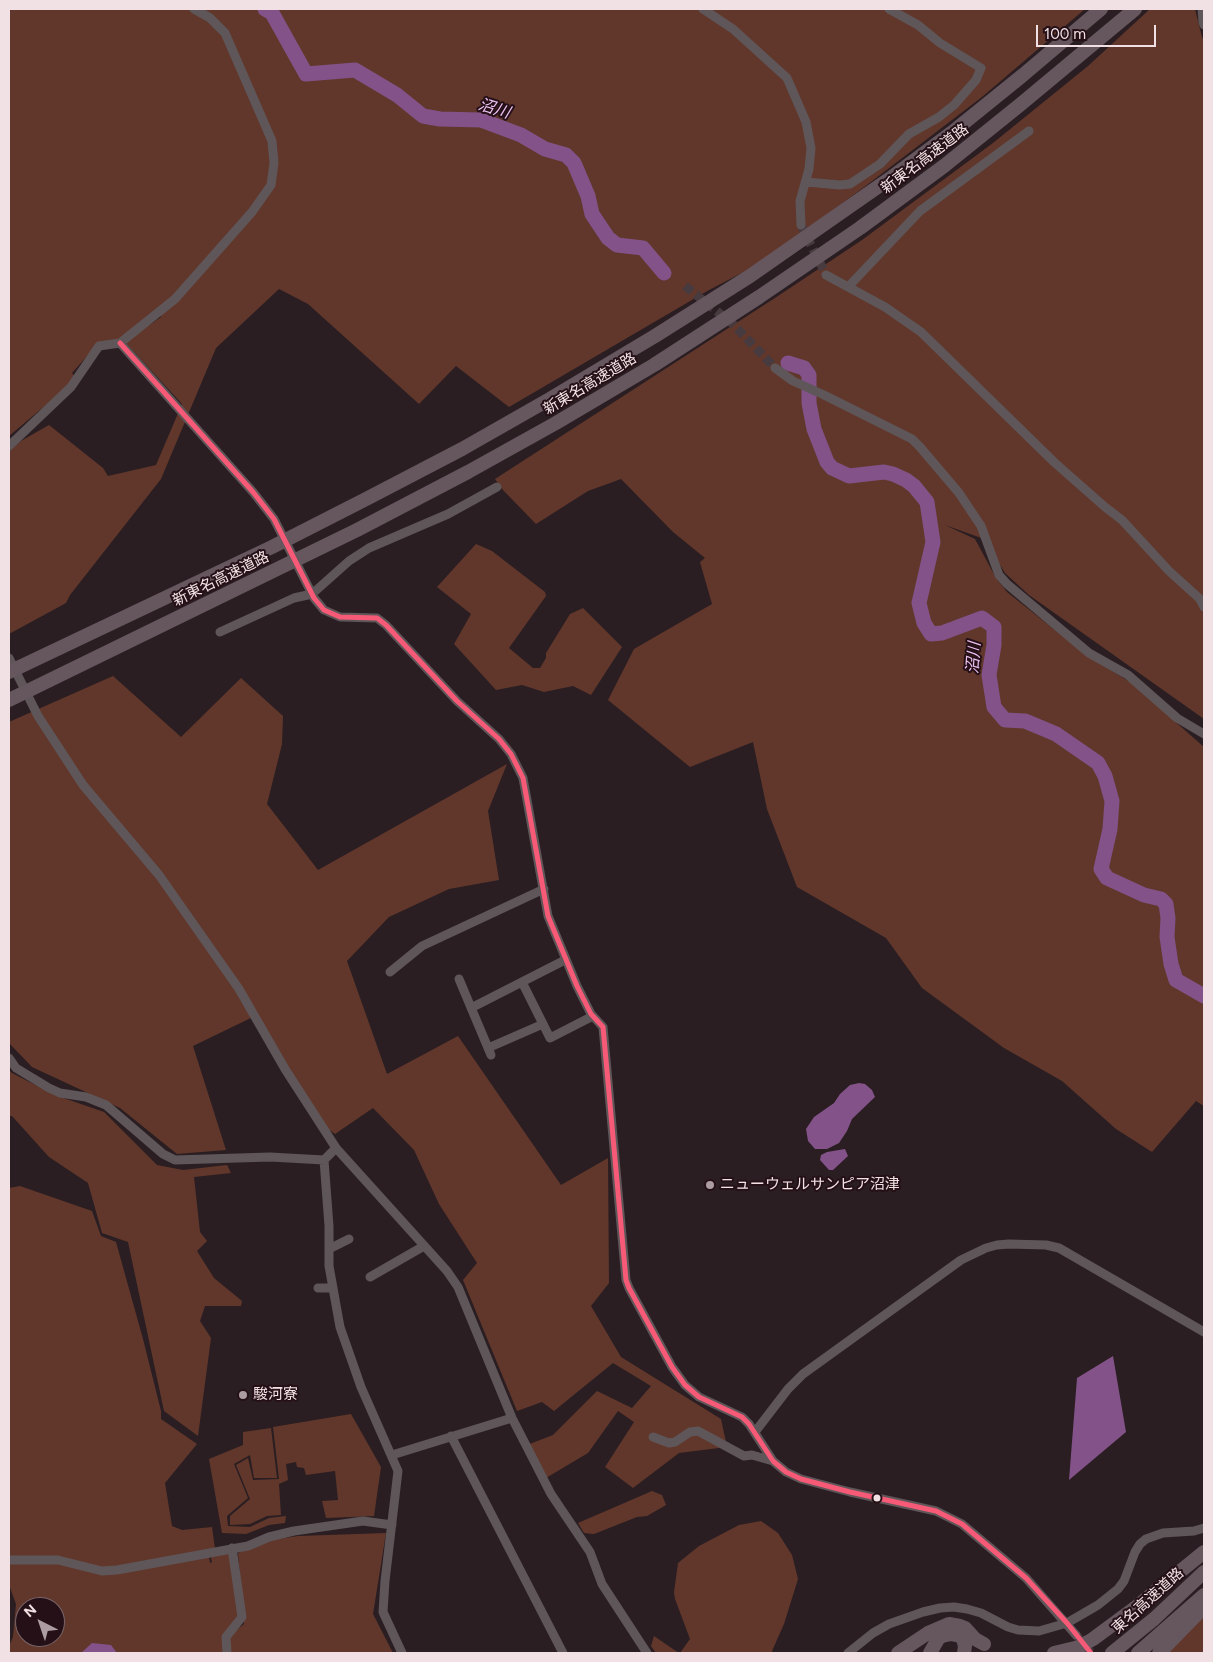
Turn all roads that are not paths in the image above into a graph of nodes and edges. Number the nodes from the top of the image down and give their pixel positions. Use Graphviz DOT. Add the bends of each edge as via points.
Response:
graph roads {
  1 [pos="194,9"];
  2 [pos="703,9"];
  3 [pos="889,9"];
  4 [pos="1101,9"];
  5 [pos="1135,9"];
  6 [pos="1202,9"];
  7 [pos="1204,25"];
  8 [pos="1029,131"];
  9 [pos="806,182"];
  10 [pos="801,225"];
  11 [pos="826,275"];
  12 [pos="849,286"];
  13 [pos="120,343"];
  14 [pos="775,368"];
  15 [pos="9,446"];
  16 [pos="497,487"];
  17 [pos="310,591"];
  18 [pos="1204,607"];
  19 [pos="220,632"];
  20 [pos="9,658"];
  21 [pos="9,672"];
  22 [pos="9,700"];
  23 [pos="1204,734"];
  24 [pos="544,889"];
  25 [pos="565,960"];
  26 [pos="390,972"];
  27 [pos="459,979"];
  28 [pos="522,982"];
  29 [pos="470,1008"];
  30 [pos="593,1016"];
  31 [pos="543,1024"];
  32 [pos="9,1058"];
  33 [pos="336,1148"];
  34 [pos="324,1160"];
  35 [pos="349,1239"];
  36 [pos="424,1246"];
  37 [pos="329,1249"];
  38 [pos="370,1277"];
  39 [pos="318,1288"];
  40 [pos="332,1288"];
  41 [pos="1204,1332"];
  42 [pos="512,1418"];
  43 [pos="755,1432"];
  44 [pos="451,1436"];
  45 [pos="653,1437"];
  46 [pos="392,1455"];
  47 [pos="773,1461"];
  48 [pos="392,1525"];
  49 [pos="1204,1528"];
  50 [pos="232,1548"];
  51 [pos="1204,1552"];
  52 [pos="9,1560"];
  53 [pos="1204,1572"];
  54 [pos="1204,1595"];
  55 [pos="1204,1607"];
  56 [pos="1067,1623"];
  57 [pos="1076,1635"];
  58 [pos="984,1644"];
  59 [pos="964,1652"];
  60 [pos="227,1653"];
  61 [pos="402,1653"];
  62 [pos="563,1653"];
  63 [pos="647,1653"];
  64 [pos="848,1653"];
  65 [pos="898,1653"];
  66 [pos="930,1653"];
  67 [pos="1054,1653"];
  68 [pos="1112,1653"];
  69 [pos="1138,1653"];
  70 [pos="1159,1653"];
  1 -- 13 [label="street" via="210,18 225,34 272,140 274,163 271,185 252,212 175,299"];
  2 -- 9 [label="street" via="733,29 787,78 806,122 810,141"];
  3 -- 9 [label="street" via="981,68 976,80 954,105 909,134 880,164 850,184"];
  4 -- 21 [label="highway, 新東名高速道路" via="889,180 655,336 548,400 368,498"];
  5 -- 22 [label="highway, 新東名高速道路" via="944,166 759,297 654,365 468,472 357,530"];
  6 -- 7 [label="street"];
  8 -- 12 [label="street" via="920,211"];
  9 -- 10 [label="street" via="800,201"];
  11 -- 12 [label="street"];
  12 -- 18 [label="street" via="885,306 920,332 1054,462 1122,520 1200,599"];
  13 -- 15 [label="street" via="99,346 71,387"];
  13 -- 17 [label="street" via="274,519"];
  14 -- 23 [label="street" via="792,381 916,443 959,493 980,526 999,576 1089,653 1128,675 1177,718"];
  16 -- 17 [label="street" via="448,514 369,548"];
  17 -- 19 [label="street"];
  17 -- 24 [label="street" via="324,610 340,617 377,618 386,624 511,754 523,778"];
  20 -- 33 [label="street" via="38,716 83,785 159,875 239,990 285,1070"];
  24 -- 25 [label="street" via="548,916"];
  24 -- 26 [label="street" via="422,946"];
  25 -- 28 [label="street"];
  25 -- 30 [label="street"];
  27 -- 29 [label="street"];
  28 -- 29 [label="street"];
  28 -- 31 [label="street"];
  29 -- 31 [label="street" via="490,1052"];
  30 -- 31 [label="street" via="550,1038"];
  30 -- 43 [label="street" via="603,1028 605,1037 629,1288 685,1385 699,1397 742,1417"];
  32 -- 34 [label="street" via="16,1068 49,1088 106,1105 163,1154 175,1160 270,1157"];
  33 -- 34 [label="street"];
  33 -- 36 [label="street"];
  34 -- 37 [label="street"];
  35 -- 37 [label="street"];
  36 -- 38 [label="street"];
  36 -- 42 [label="street" via="458,1287"];
  37 -- 40 [label="street"];
  39 -- 40 [label="street"];
  40 -- 46 [label="street" via="348,1353"];
  41 -- 43 [label="street" via="1059,1248 997,1245 961,1260 803,1374"];
  42 -- 44 [label="street"];
  42 -- 63 [label="street" via="551,1494 590,1552 602,1584"];
  43 -- 47 [label="street"];
  44 -- 46 [label="street"];
  44 -- 62 [label="street"];
  45 -- 47 [label="street" via="669,1443 698,1431 744,1456"];
  46 -- 48 [label="street" via="398,1471"];
  47 -- 56 [label="street" via="786,1472 802,1478 948,1516 1026,1578"];
  48 -- 50 [label="street" via="353,1522 294,1531"];
  48 -- 61 [label="street" via="383,1612"];
  49 -- 56 [label="street" via="1163,1533 1146,1539 1135,1552 1118,1588 1098,1605"];
  50 -- 52 [label="street" via="102,1571 58,1560"];
  50 -- 60 [label="street" via="242,1617 226,1637"];
  51 -- 67 [label="highway" via="1093,1639 1067,1651"];
  53 -- 68 [label="highway, 東名高速道路"];
  54 -- 69 [label="highway"];
  55 -- 70 [label="highway"];
  56 -- 57 [label="street"];
  56 -- 64 [label="street" via="1040,1631 1018,1630 968,1609 940,1608 890,1624"];
  58 -- 65 [label="highway" via="965,1628 949,1624 928,1633"];
  59 -- 66 [label="highway" via="963,1639 951,1634 942,1636"];
}
